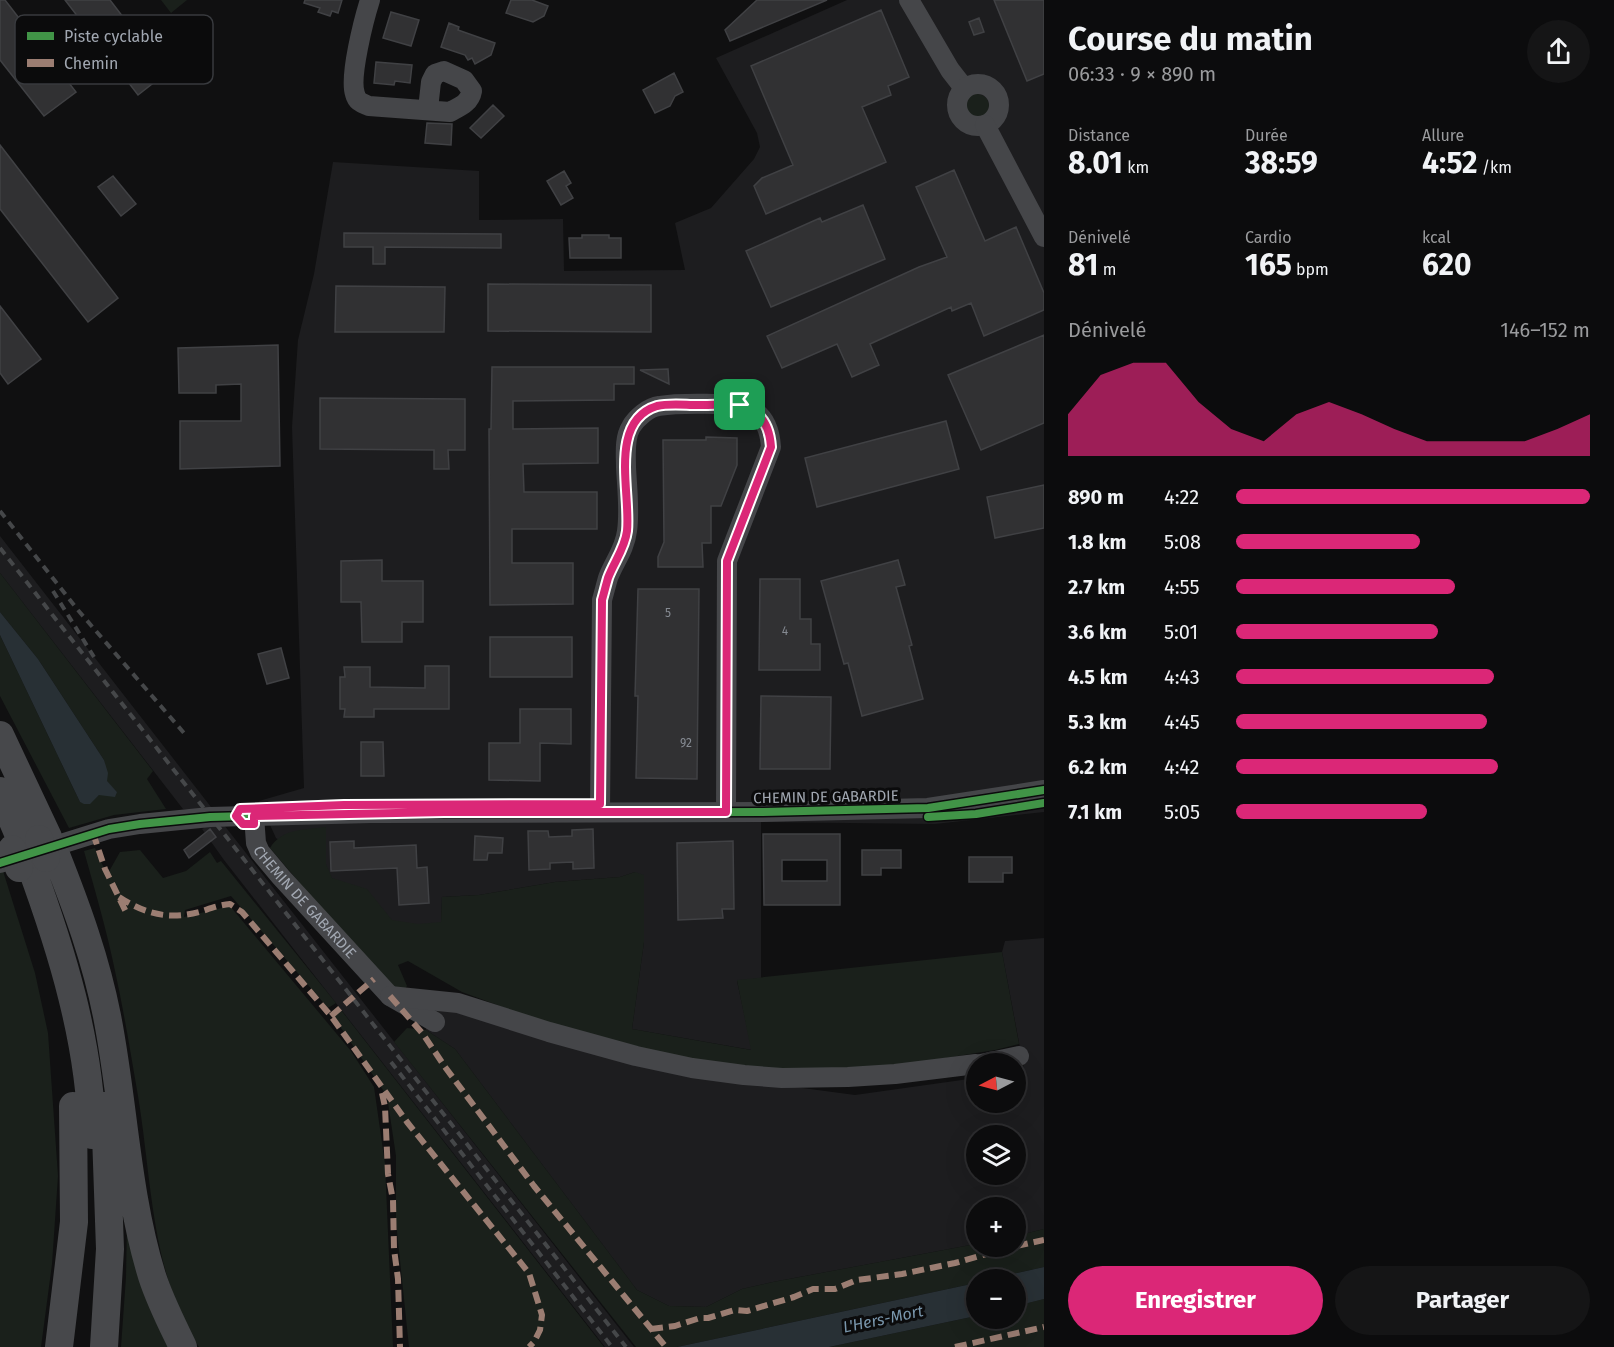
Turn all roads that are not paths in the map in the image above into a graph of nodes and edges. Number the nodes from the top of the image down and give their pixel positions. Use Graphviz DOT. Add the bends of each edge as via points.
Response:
graph roads {
  1 [pos="370,0"];
  2 [pos="909,0"];
  3 [pos="964,88"];
  4 [pos="428,110"];
  5 [pos="985,125"];
  6 [pos="1044,237"];
  7 [pos="0,735"];
  8 [pos="0,757"];
  9 [pos="1044,790"];
  10 [pos="0,791"];
  11 [pos="600,811"];
  12 [pos="726,812"];
  13 [pos="254,816"];
  14 [pos="0,821"];
  15 [pos="30,853"];
  16 [pos="390,996"];
  17 [pos="435,1022"];
  18 [pos="966,1066"];
  19 [pos="59,1347"];
  20 [pos="85,1347"];
  21 [pos="104,1347"];
  22 [pos="183,1347"];
  1 -- 4 [label="street" via="353,85 355,96 369,106"];
  2 -- 3 [label="street"];
  3 -- 5 [label="street" via="957,101 959,115 968,124"];
  3 -- 5 [label="street" via="982,84 996,94 998,112"];
  5 -- 6 [label="street"];
  7 -- 15 [label="highway"];
  8 -- 15 [label="highway"];
  9 -- 12 [label="street, CHEMIN DE GABARDIE" via="928,808"];
  10 -- 15 [label="highway"];
  11 -- 12 [label="street, CHEMIN DE GABARDIE"];
  11 -- 12 [label="street" via="602,600 627,531 626,443 630,428 639,417 658,406 740,405 762,418 771,447 727,561"];
  11 -- 13 [label="street, CHEMIN DE GABARDIE"];
  13 -- 15 [label="street, CHEMIN DE GABARDIE" via="125,826"];
  13 -- 16 [label="street, CHEMIN DE GABARDIE" via="260,852"];
  14 -- 15 [label="highway"];
  15 -- 19 [label="highway" via="70,1067 74,1124 74,1222"];
  15 -- 20 [label="highway" via="70,986 92,1127 94,1196"];
  15 -- 21 [label="highway" via="66,911 87,984 105,1101 110,1249"];
  15 -- 22 [label="highway" via="91,952 106,1013 145,1249 164,1308"];
  16 -- 17 [label="street, CHEMIN DE GABARDIE"];
  16 -- 18 [label="street" via="458,1003 636,1056 744,1075 848,1077"];
}
